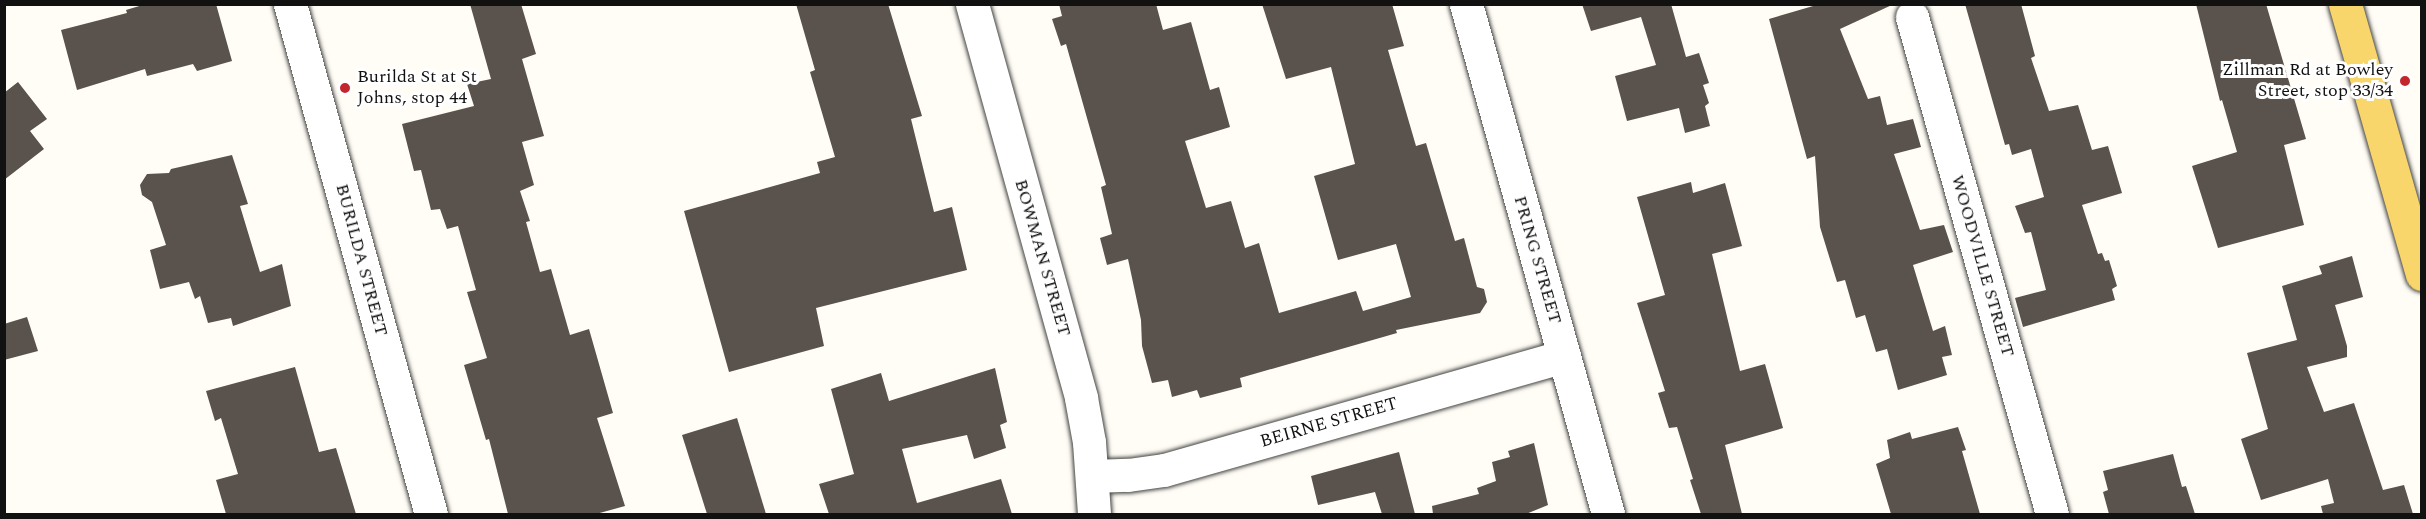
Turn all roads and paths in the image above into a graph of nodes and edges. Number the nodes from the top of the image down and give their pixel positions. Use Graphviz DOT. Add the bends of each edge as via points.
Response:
graph roads {
  1 [pos="290,4"];
  2 [pos="972,4"];
  3 [pos="1466,4"];
  4 [pos="2345,4"];
  5 [pos="1911,17"];
  6 [pos="2416,236"];
  7 [pos="2421,274"];
  8 [pos="1564,356"];
  9 [pos="1092,476"];
  10 [pos="431,514"];
  11 [pos="1094,514"];
  12 [pos="1608,514"];
  13 [pos="2052,514"];
  1 -- 10 [label="street, BURILDA STREET"];
  2 -- 9 [label="street, BOWMAN STREET" via="1081,398"];
  3 -- 8 [label="street, PRING STREET"];
  4 -- 6 [label="main road"];
  5 -- 13 [label="street, WOODVILLE STREET"];
  6 -- 7 [label="main road"];
  8 -- 9 [label="street, BEIRNE STREET" via="1164,470"];
  8 -- 12 [label="street, PRING STREET"];
  9 -- 11 [label="street, BOWMAN STREET"];
}
